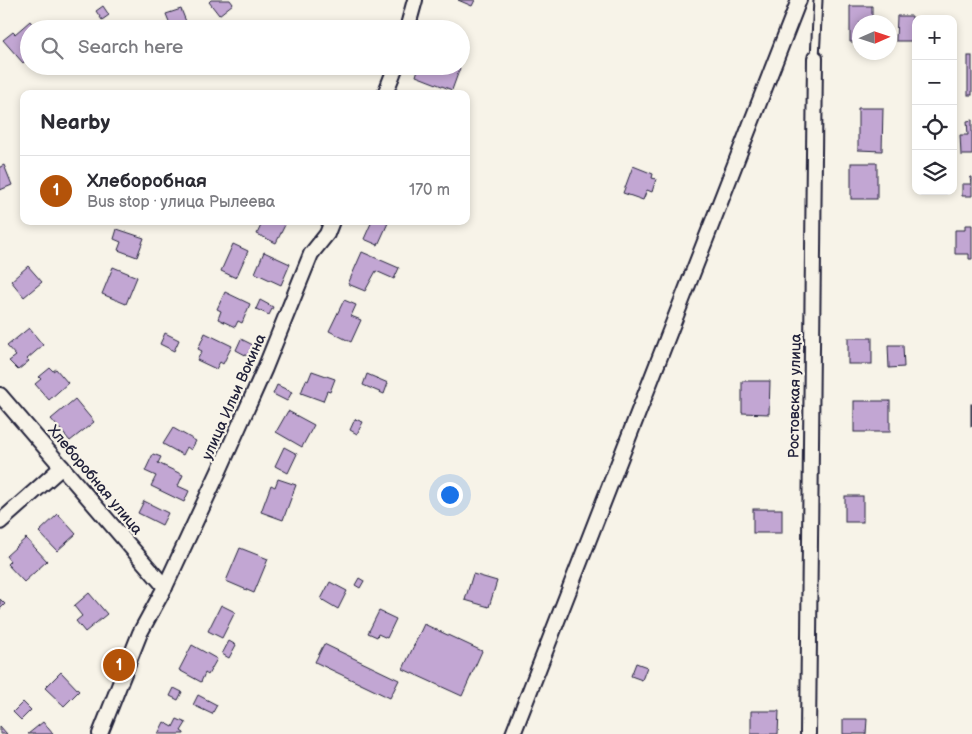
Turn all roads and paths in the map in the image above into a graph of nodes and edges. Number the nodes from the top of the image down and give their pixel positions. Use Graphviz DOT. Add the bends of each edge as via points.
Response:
graph roads {
  1 [pos="415,0"];
  2 [pos="799,0"];
  3 [pos="818,0"];
  4 [pos="409,20"];
  5 [pos="815,58"];
  6 [pos="392,75"];
  7 [pos="387,90"];
  8 [pos="330,225"];
  9 [pos="0,394"];
  10 [pos="62,467"];
  11 [pos="0,522"];
  12 [pos="165,587"];
  13 [pos="100,734"];
  14 [pos="514,734"];
  15 [pos="808,734"];
  1 -- 4 [label="street"];
  2 -- 14 [label="street"];
  3 -- 5 [label="lane"];
  5 -- 15 [label="street, Ростовская улица"];
  6 -- 7 [label="street"];
  8 -- 12 [label="street, улица Ильи Вокина" via="311,254 265,368"];
  9 -- 10 [label="street, Хлеборобная улица"];
  10 -- 11 [label="street"];
  10 -- 12 [label="street, Хлеборобная улица"];
  12 -- 13 [label="street, улица Ильи Вокина" via="140,633"];
}
